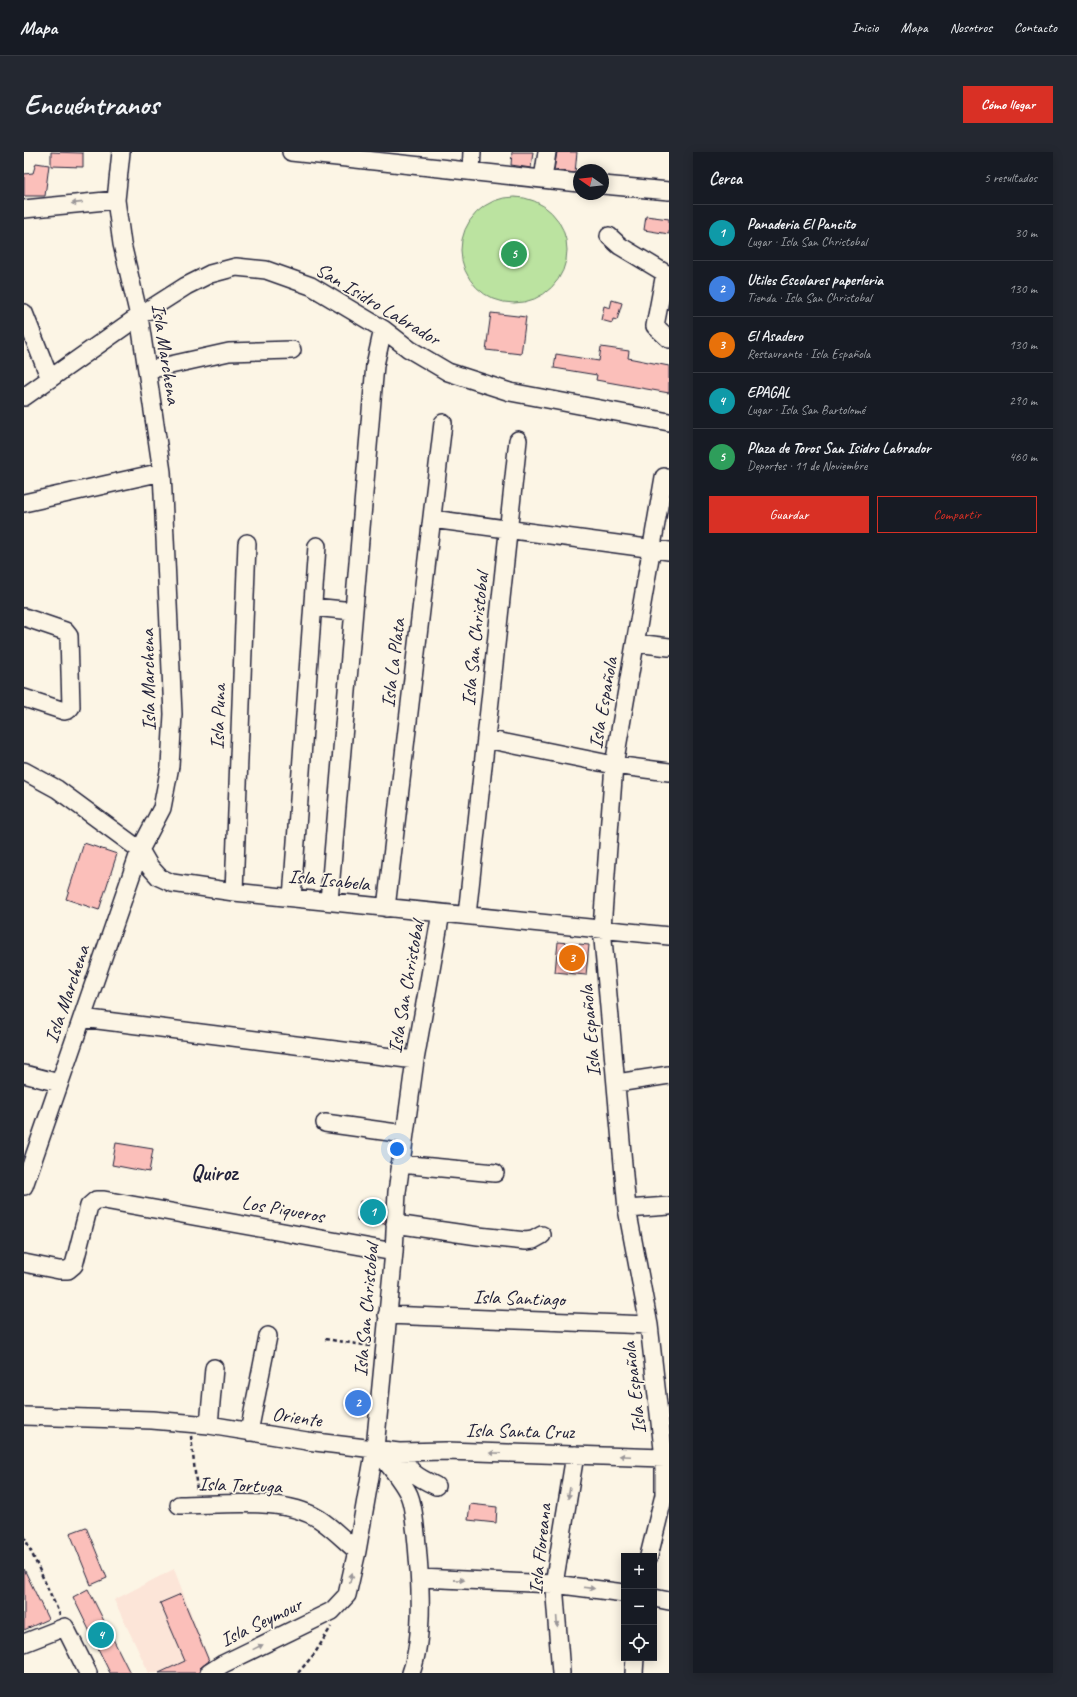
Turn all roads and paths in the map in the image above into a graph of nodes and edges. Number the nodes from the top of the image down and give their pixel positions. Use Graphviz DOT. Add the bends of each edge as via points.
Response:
graph roads {
  1 [pos="121,152"];
  2 [pos="290,152"];
  3 [pos="472,152"];
  4 [pos="547,152"];
  5 [pos="343,154"];
  6 [pos="471,171"];
  7 [pos="543,179"];
  8 [pos="573,182"];
  9 [pos="609,186"];
  10 [pos="669,191"];
  11 [pos="116,200"];
  12 [pos="24,209"];
  13 [pos="609,236"];
  14 [pos="667,273"];
  15 [pos="24,313"];
  16 [pos="139,316"];
  17 [pos="383,329"];
  18 [pos="669,339"];
  19 [pos="292,350"];
  20 [pos="148,370"];
  21 [pos="50,380"];
  22 [pos="24,397"];
  23 [pos="669,422"];
  24 [pos="443,423"];
  25 [pos="518,440"];
  26 [pos="162,472"];
  27 [pos="664,477"];
  28 [pos="24,503"];
  29 [pos="432,519"];
  30 [pos="508,529"];
  31 [pos="247,543"];
  32 [pos="317,546"];
  33 [pos="652,548"];
  34 [pos="669,551"];
  35 [pos="313,607"];
  36 [pos="353,611"];
  37 [pos="24,616"];
  38 [pos="636,643"];
  39 [pos="669,647"];
  40 [pos="24,698"];
  41 [pos="486,739"];
  42 [pos="614,765"];
  43 [pos="24,771"];
  44 [pos="669,772"];
  45 [pos="140,850"];
  46 [pos="234,892"];
  47 [pos="292,898"];
  48 [pos="329,901"];
  49 [pos="386,908"];
  50 [pos="441,913"];
  51 [pos="467,915"];
  52 [pos="602,928"];
  53 [pos="669,936"];
  54 [pos="82,1018"];
  55 [pos="415,1060"];
  56 [pos="24,1074"];
  57 [pos="669,1075"];
  58 [pos="60,1083"];
  59 [pos="617,1083"];
  60 [pos="326,1123"];
  61 [pos="404,1134"];
  62 [pos="400,1164"];
  63 [pos="495,1173"];
  64 [pos="24,1186"];
  65 [pos="669,1206"];
  66 [pos="627,1209"];
  67 [pos="395,1224"];
  68 [pos="542,1235"];
  69 [pos="394,1252"];
  70 [pos="24,1263"];
  71 [pos="388,1315"];
  72 [pos="649,1325"];
  73 [pos="268,1336"];
  74 [pos="325,1338"];
  75 [pos="384,1348"];
  76 [pos="214,1368"];
  77 [pos="24,1416"];
  78 [pos="190,1424"];
  79 [pos="209,1425"];
  80 [pos="249,1432"];
  81 [pos="375,1448"];
  82 [pos="399,1452"];
  83 [pos="575,1455"];
  84 [pos="664,1458"];
  85 [pos="436,1486"];
  86 [pos="179,1505"];
  87 [pos="198,1505"];
  88 [pos="24,1536"];
  89 [pos="357,1551"];
  90 [pos="649,1553"];
  91 [pos="420,1578"];
  92 [pos="554,1584"];
  93 [pos="621,1593"];
  94 [pos="657,1599"];
  95 [pos="669,1601"];
  96 [pos="332,1611"];
  97 [pos="65,1626"];
  98 [pos="24,1643"];
  99 [pos="635,1661"];
  100 [pos="219,1670"];
  101 [pos="88,1673"];
  102 [pos="298,1673"];
  103 [pos="411,1673"];
  104 [pos="561,1673"];
  105 [pos="634,1673"];
  1 -- 11 [label="street, Isla Marchena"];
  2 -- 5 [label="street"];
  3 -- 6 [label="street"];
  4 -- 7 [label="street"];
  5 -- 6 [label="street"];
  6 -- 7 [label="street"];
  7 -- 8 [label="street"];
  9 -- 10 [label="street"];
  11 -- 12 [label="street, one-way"];
  11 -- 16 [label="street, Isla Marchena" via="122,244"];
  13 -- 14 [label="street" via="620,246"];
  14 -- 18 [label="street" via="655,326"];
  15 -- 21 [label="street"];
  16 -- 17 [label="street, San Isidro Labrador" via="192,283 210,274 236,267 266,270 311,286"];
  16 -- 20 [label="street, Isla Marchena"];
  16 -- 21 [label="street, San Isidro Labrador"];
  17 -- 23 [label="street, San Isidro Labrador" via="409,349 448,372 510,392"];
  17 -- 36 [label="street" via="375,365"];
  19 -- 20 [label="street" via="228,352"];
  20 -- 26 [label="street, Isla Marchena"];
  21 -- 22 [label="street, San Isidro Labrador"];
  24 -- 29 [label="street, Isla La Plata"];
  25 -- 30 [label="street, Isla San Christobal"];
  26 -- 28 [label="street"];
  26 -- 45 [label="street, Isla Marchena" via="173,714 170,766 162,808"];
  27 -- 33 [label="street, Isla Española"];
  29 -- 30 [label="street"];
  29 -- 49 [label="street, Isla La Plata"];
  30 -- 33 [label="street"];
  30 -- 41 [label="street, Isla San Christobal"];
  31 -- 46 [label="street, Isla Puna"];
  32 -- 35 [label="street"];
  33 -- 34 [label="street"];
  33 -- 38 [label="street, Isla Española"];
  35 -- 36 [label="street"];
  35 -- 47 [label="street"];
  36 -- 48 [label="street"];
  37 -- 40 [label="street" via="64,631 69,636 71,707 64,711"];
  38 -- 39 [label="street"];
  38 -- 42 [label="street, Isla Española"];
  41 -- 42 [label="street"];
  41 -- 51 [label="street, Isla San Christobal"];
  42 -- 44 [label="street"];
  42 -- 52 [label="street, Isla Española"];
  43 -- 45 [label="street, Isla Isabela" via="57,789"];
  45 -- 46 [label="street, Isla Isabela" via="159,877 172,883"];
  45 -- 54 [label="street, Isla Marchena"];
  46 -- 47 [label="street, Isla Isabela"];
  47 -- 48 [label="street, Isla Isabela"];
  48 -- 49 [label="street, Isla Isabela"];
  49 -- 50 [label="street, Isla Isabela"];
  50 -- 51 [label="street, Isla Isabela"];
  50 -- 55 [label="street, Isla San Christobal"];
  51 -- 52 [label="street, Isla Isabela"];
  52 -- 53 [label="street, Isla Isabela"];
  52 -- 59 [label="street, Isla Española"];
  54 -- 55 [label="street"];
  54 -- 58 [label="street, Isla Marchena"];
  55 -- 61 [label="street, Isla San Christobal"];
  56 -- 58 [label="street"];
  57 -- 59 [label="street"];
  58 -- 64 [label="street, Isla Marchena"];
  59 -- 66 [label="street, Isla Española"];
  60 -- 61 [label="street"];
  61 -- 62 [label="street, Isla San Christobal"];
  62 -- 63 [label="street"];
  62 -- 67 [label="street, Isla San Christobal"];
  65 -- 66 [label="street"];
  66 -- 72 [label="street, Isla Española"];
  67 -- 68 [label="street" via="526,1241"];
  67 -- 69 [label="street, Isla San Christobal"];
  69 -- 70 [label="street, Los Piqueros" via="96,1200 89,1206 74,1265 68,1270 59,1270"];
  69 -- 71 [label="street, Isla San Christobal"];
  71 -- 72 [label="street, Isla Santiago"];
  71 -- 75 [label="street, Isla San Christobal"];
  72 -- 84 [label="street, Isla Española"];
  73 -- 80 [label="street"];
  74 -- 75 [label="path"];
  75 -- 81 [label="street, Isla San Christobal"];
  76 -- 79 [label="street"];
  77 -- 78 [label="street, Oriente" via="152,1420"];
  78 -- 79 [label="street, Oriente"];
  78 -- 87 [label="path"];
  79 -- 80 [label="street, Oriente"];
  80 -- 81 [label="street, Oriente"];
  81 -- 82 [label="street, Isla Santa Cruz"];
  81 -- 89 [label="street, Isla San Christobal"];
  81 -- 91 [label="street" via="409,1496 413,1509"];
  83 -- 82 [label="street, Isla Santa Cruz, one-way"];
  82 -- 85 [label="street" via="410,1471 418,1478"];
  84 -- 83 [label="street, Isla Santa Cruz, one-way"];
  83 -- 92 [label="street, Isla Floreana, one-way"];
  84 -- 90 [label="street, Isla Española" via="664,1495"];
  86 -- 87 [label="street, Isla Tortuga"];
  87 -- 89 [label="street, Isla Tortuga" via="262,1504 301,1510 320,1519"];
  88 -- 97 [label="path"];
  96 -- 89 [label="street, Isla San Christobal, one-way" via="347,1595"];
  91 -- 92 [label="street, one-way"];
  91 -- 103 [label="street" via="418,1638"];
  92 -- 93 [label="street, one-way"];
  92 -- 104 [label="street, Isla Floreana, one-way"];
  94 -- 95 [label="street"];
  100 -- 96 [label="street, Isla Seymour, one-way"];
  96 -- 102 [label="path" via="331,1629"];
  97 -- 98 [label="street"];
  97 -- 101 [label="street"];
  99 -- 105 [label="street"];
}
